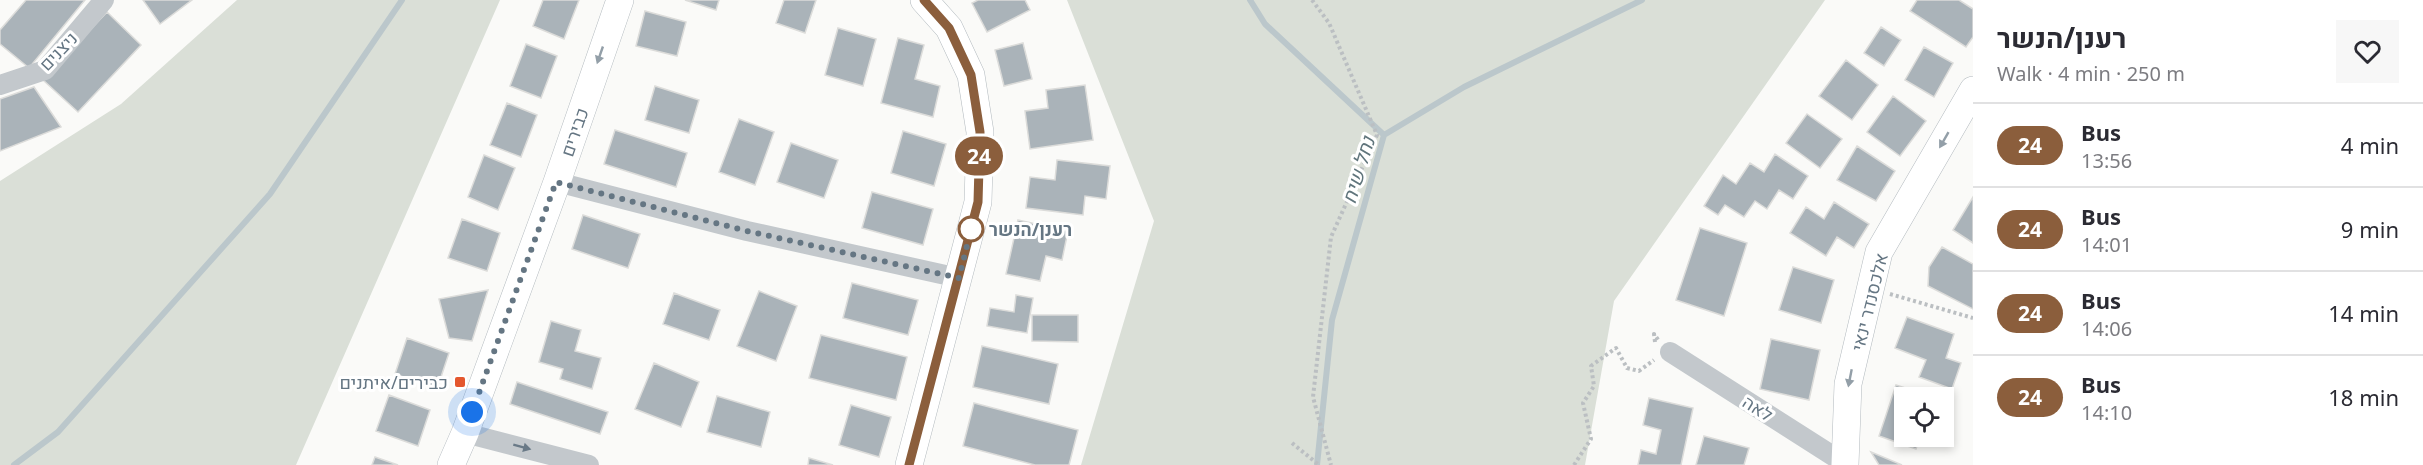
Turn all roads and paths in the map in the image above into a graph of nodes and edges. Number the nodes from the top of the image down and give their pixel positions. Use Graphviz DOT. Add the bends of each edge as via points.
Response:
graph roads {
  1 [pos="104,0"];
  2 [pos="620,0"];
  3 [pos="924,0"];
  4 [pos="1312,0"];
  5 [pos="0,85"];
  6 [pos="1973,90"];
  7 [pos="556,182"];
  8 [pos="959,278"];
  9 [pos="1869,288"];
  10 [pos="1973,318"];
  11 [pos="1661,351"];
  12 [pos="465,433"];
  13 [pos="1292,443"];
  14 [pos="1844,464"];
  15 [pos="451,465"];
  16 [pos="589,465"];
  17 [pos="909,465"];
  18 [pos="1319,465"];
  19 [pos="1331,465"];
  20 [pos="1574,465"];
  1 -- 5 [label="street, ניצנים" via="45,70"];
  2 -- 7 [label="street, כבירים, one-way"];
  3 -- 8 [label="street" via="949,28 971,75 980,132 978,202"];
  4 -- 19 [label="path" via="1329,23 1377,135 1331,237 1313,398"];
  6 -- 9 [label="street, אלכסנדר ינאי, one-way" via="1879,252"];
  7 -- 8 [label="street" via="747,231"];
  7 -- 12 [label="street, כבירים"];
  8 -- 17 [label="street"];
  9 -- 10 [label="path"];
  9 -- 14 [label="street, אלכסנדר ינאי, one-way" via="1848,384"];
  11 -- 14 [label="street, לאה"];
  11 -- 20 [label="path" via="1653,363 1639,372 1627,368 1616,348 1591,366 1594,386 1583,403 1590,439"];
  12 -- 15 [label="street, כבירים"];
  12 -- 16 [label="street, one-way"];
  13 -- 18 [label="path"];
}
